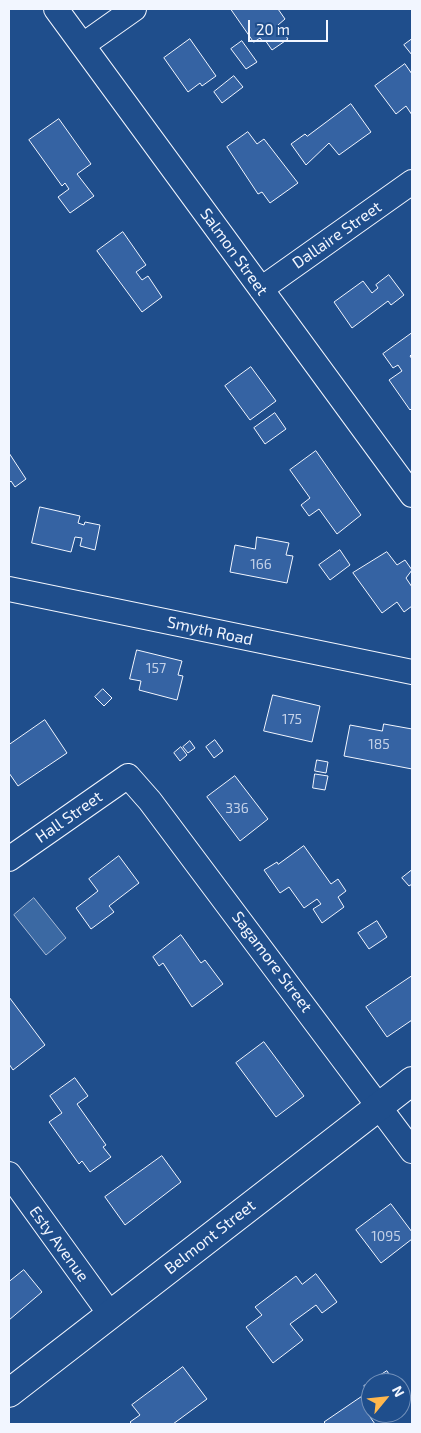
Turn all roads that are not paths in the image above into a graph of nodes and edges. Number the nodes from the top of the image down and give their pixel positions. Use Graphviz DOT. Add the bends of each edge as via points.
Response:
graph roads {
  1 [pos="56,9"];
  2 [pos="134,9"];
  3 [pos="83,45"];
  4 [pos="412,182"];
  5 [pos="261,289"];
  6 [pos="412,495"];
  7 [pos="9,589"];
  8 [pos="412,672"];
  9 [pos="128,776"];
  10 [pos="9,859"];
  11 [pos="412,1081"];
  12 [pos="379,1106"];
  13 [pos="412,1151"];
  14 [pos="9,1174"];
  15 [pos="110,1314"];
  16 [pos="9,1393"];
  1 -- 3 [label="street, Salmon Street"];
  2 -- 3 [label="street"];
  3 -- 5 [label="street, Salmon Street"];
  4 -- 5 [label="street, Dallaire Street"];
  5 -- 6 [label="street, Salmon Street"];
  7 -- 8 [label="street, Smyth Road"];
  9 -- 10 [label="street, Hall Street"];
  9 -- 12 [label="street, Sagamore Street"];
  11 -- 12 [label="street, Belmont Street"];
  12 -- 13 [label="street, Sagamore Street"];
  12 -- 15 [label="street, Belmont Street"];
  14 -- 15 [label="street, Esty Avenue"];
  15 -- 16 [label="street, Belmont Street"];
}
